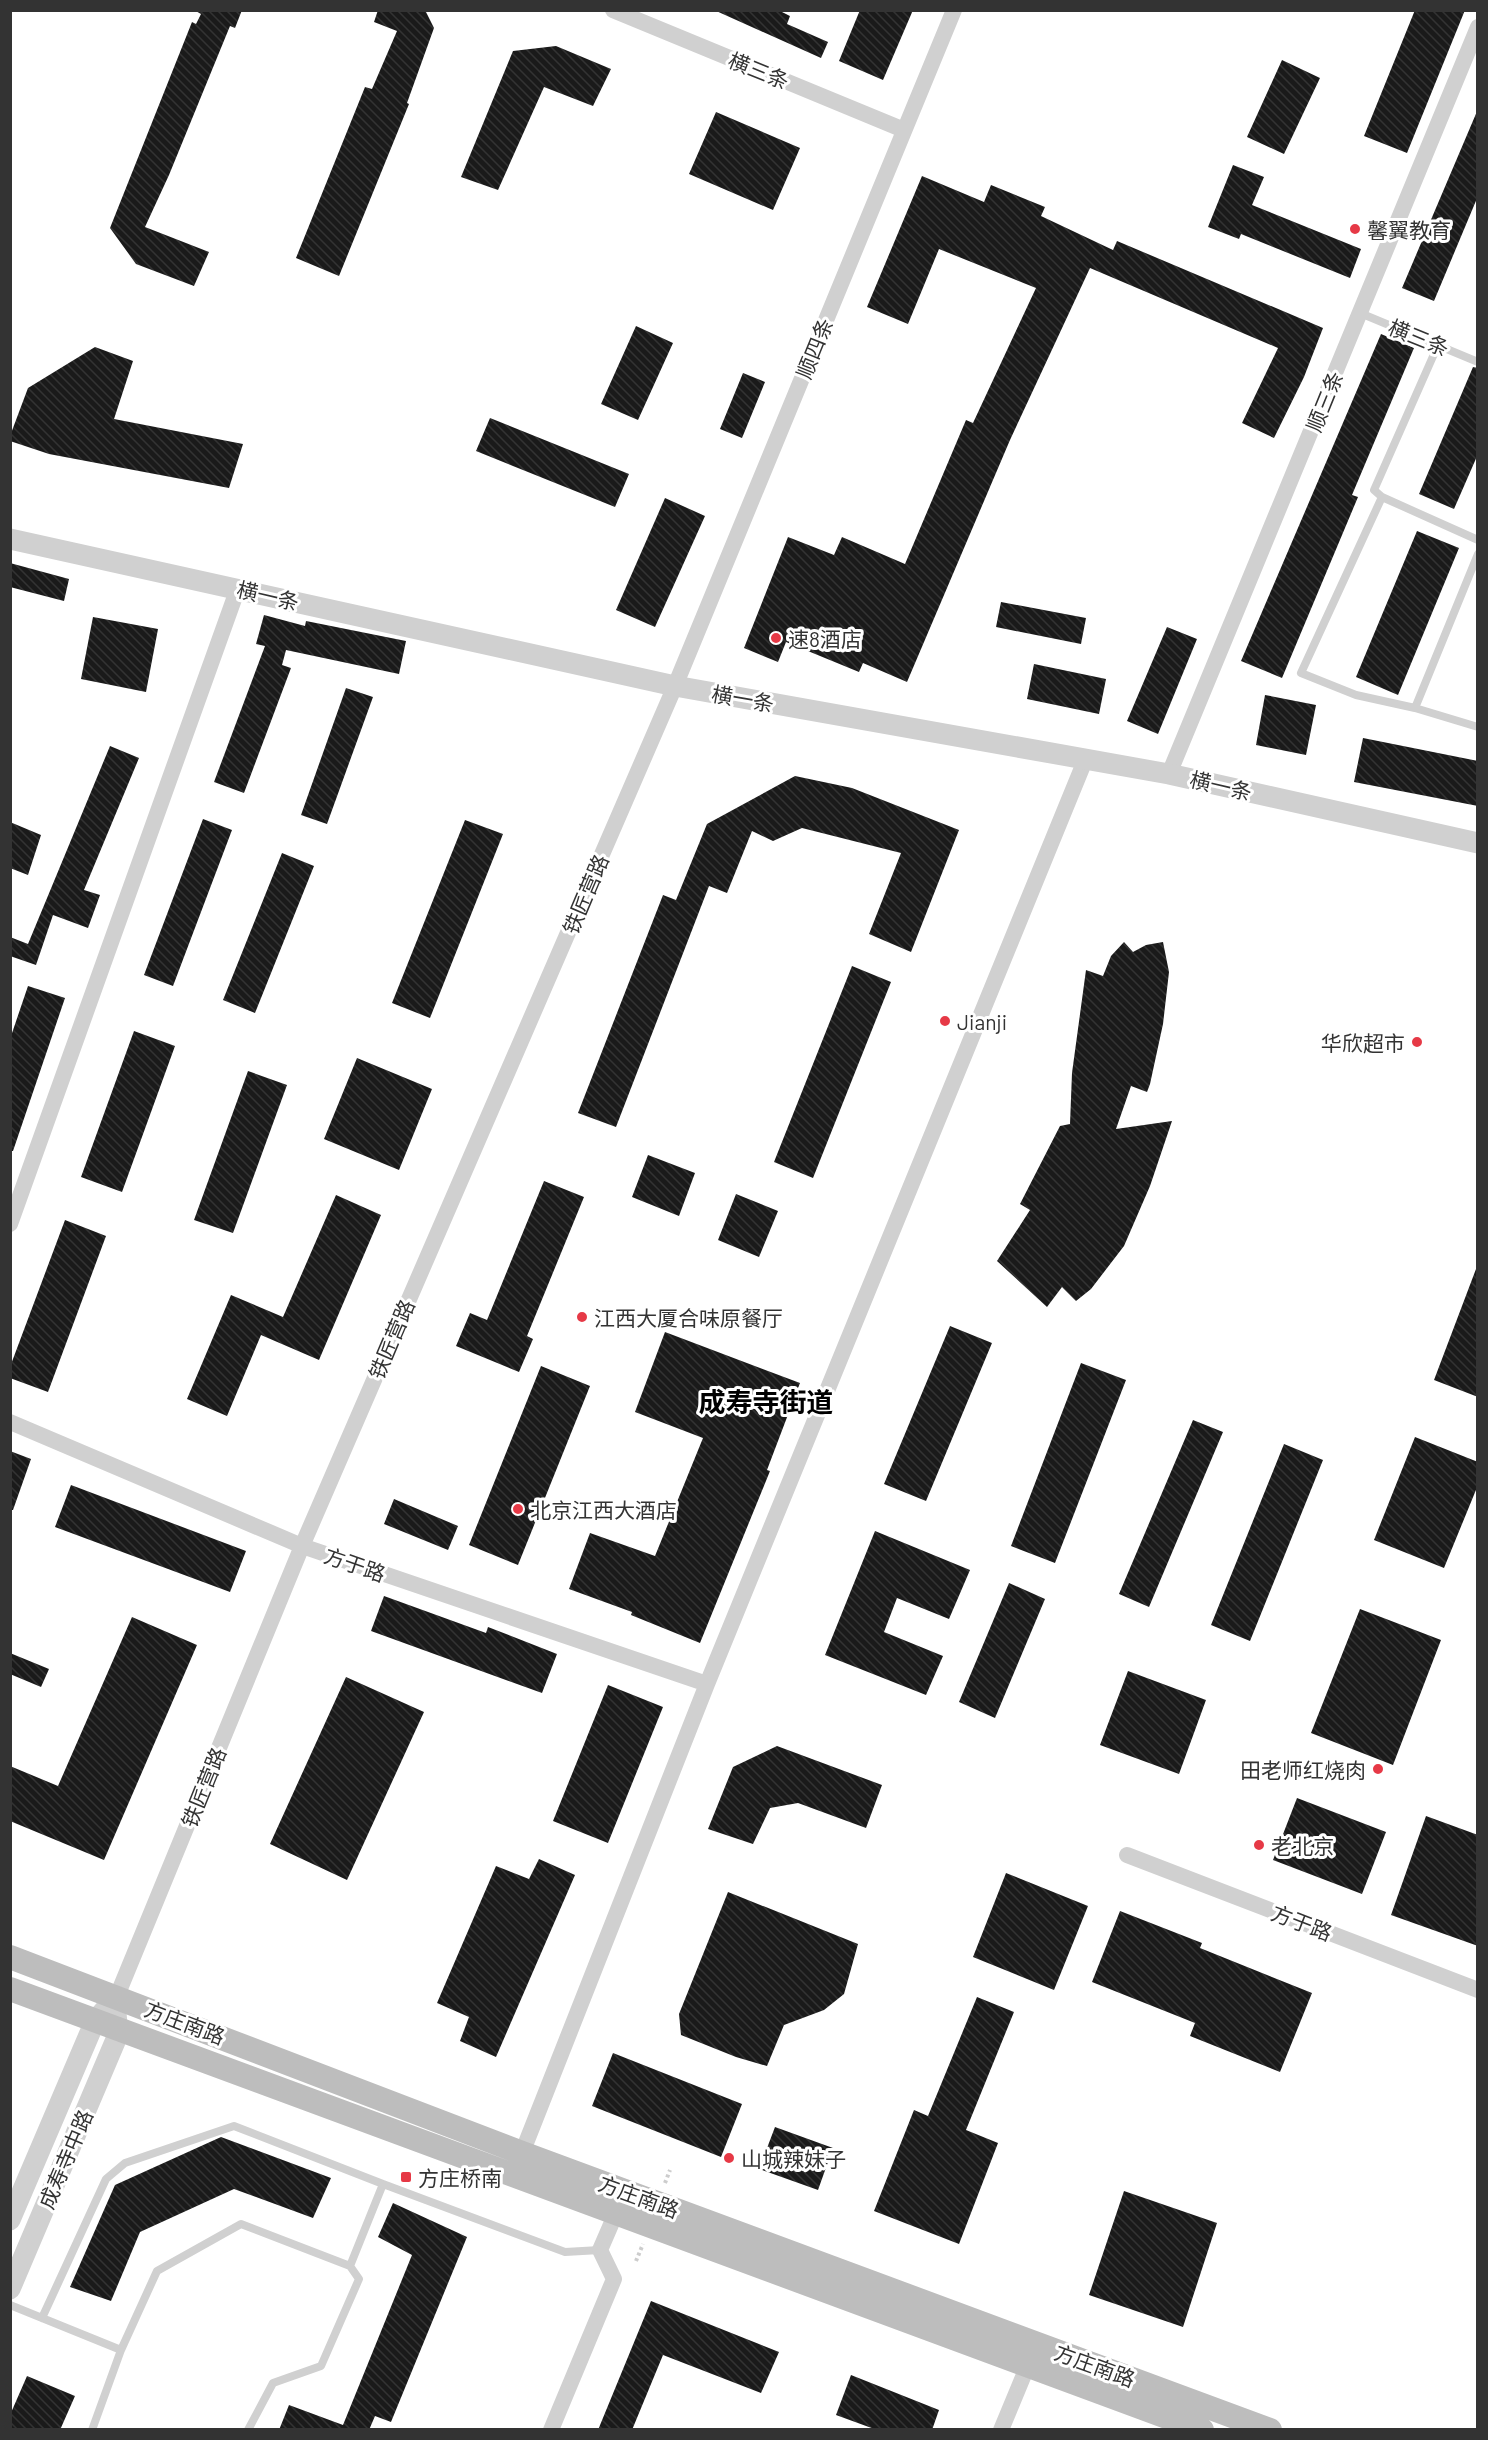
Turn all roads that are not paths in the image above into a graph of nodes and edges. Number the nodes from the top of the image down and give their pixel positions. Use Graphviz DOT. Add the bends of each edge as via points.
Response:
graph roads {
  1 [pos="614,10"];
  2 [pos="954,10"];
  3 [pos="1478,27"];
  4 [pos="904,130"];
  5 [pos="1360,313"];
  6 [pos="1438,345"];
  7 [pos="1478,362"];
  8 [pos="1382,497"];
  9 [pos="10,539"];
  10 [pos="1478,540"];
  11 [pos="1478,554"];
  12 [pos="238,588"];
  13 [pos="675,687"];
  14 [pos="1415,708"];
  15 [pos="1478,727"];
  16 [pos="1086,758"];
  17 [pos="1169,774"];
  18 [pos="1478,843"];
  19 [pos="10,1224"];
  20 [pos="10,1422"];
  21 [pos="302,1546"];
  22 [pos="707,1684"];
  23 [pos="1127,1855"];
  24 [pos="10,1957"];
  25 [pos="10,1989"];
  26 [pos="1478,1990"];
  27 [pos="117,1996"];
  28 [pos="95,2021"];
  29 [pos="120,2030"];
  30 [pos="522,2153"];
  31 [pos="383,2184"];
  32 [pos="616,2213"];
  33 [pos="10,2220"];
  34 [pos="600,2250"];
  35 [pos="350,2266"];
  36 [pos="10,2289"];
  37 [pos="10,2305"];
  38 [pos="42,2318"];
  39 [pos="121,2350"];
  40 [pos="1028,2365"];
  41 [pos="92,2430"];
  42 [pos="249,2430"];
  43 [pos="551,2430"];
  44 [pos="1001,2430"];
  45 [pos="1202,2430"];
  46 [pos="1270,2430"];
  1 -- 4 [label="street, 横三条"];
  2 -- 4 [label="street, 顺四条"];
  3 -- 5 [label="street, 顺三条"];
  4 -- 13 [label="street, 顺四条"];
  5 -- 6 [label="lane, 横三条"];
  5 -- 17 [label="street, 顺三条"];
  6 -- 7 [label="lane, 横三条"];
  6 -- 8 [label="lane" via="1374,490"];
  8 -- 10 [label="lane"];
  8 -- 14 [label="lane" via="1301,673 1356,695"];
  9 -- 12 [label="street, 横一条"];
  11 -- 14 [label="lane"];
  12 -- 13 [label="street, 横一条"];
  12 -- 19 [label="street"];
  13 -- 16 [label="street, 横一条"];
  13 -- 21 [label="street, 铁匠营路"];
  14 -- 15 [label="lane"];
  16 -- 17 [label="street, 横一条"];
  16 -- 22 [label="street"];
  17 -- 18 [label="street, 横一条"];
  20 -- 21 [label="street, 方于路"];
  21 -- 22 [label="street, 方于路"];
  21 -- 27 [label="street, 铁匠营路"];
  22 -- 30 [label="street"];
  23 -- 26 [label="street, 方于路"];
  24 -- 27 [label="main road, 方庄南路"];
  25 -- 28 [label="main road, 方庄南路"];
  27 -- 28 [label="street, 成寿寺中路"];
  27 -- 29 [label="street"];
  27 -- 30 [label="main road, 方庄南路"];
  28 -- 29 [label="main road, 方庄南路"];
  28 -- 33 [label="street, 成寿寺中路"];
  29 -- 32 [label="main road, 方庄南路"];
  29 -- 36 [label="street, 成寿寺中路"];
  30 -- 46 [label="main road, 方庄南路"];
  31 -- 34 [label="lane" via="565,2252"];
  31 -- 35 [label="lane"];
  31 -- 38 [label="lane" via="234,2126 125,2163 106,2179"];
  32 -- 34 [label="street"];
  32 -- 40 [label="main road, 方庄南路"];
  34 -- 43 [label="street" via="614,2278"];
  35 -- 39 [label="lane" via="241,2224 157,2271"];
  35 -- 42 [label="lane" via="359,2279 321,2366 273,2383"];
  37 -- 38 [label="lane"];
  38 -- 39 [label="lane"];
  39 -- 41 [label="lane"];
  40 -- 44 [label="street"];
  40 -- 45 [label="main road, 方庄南路"];
}
